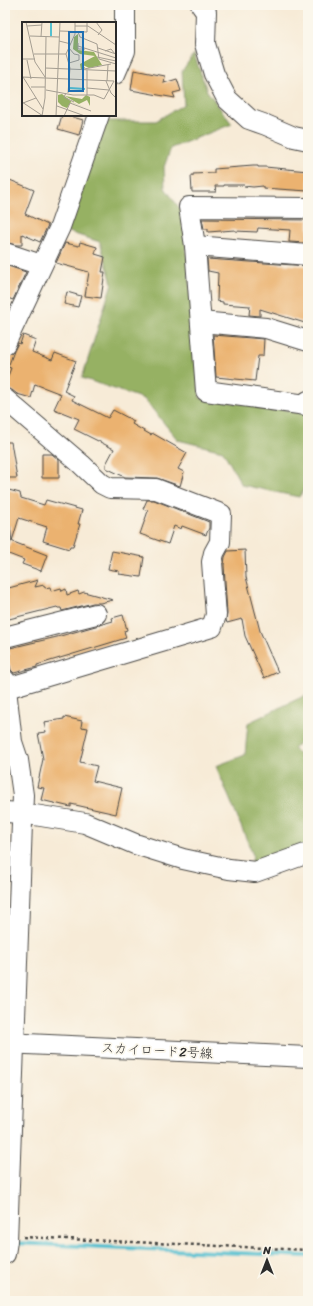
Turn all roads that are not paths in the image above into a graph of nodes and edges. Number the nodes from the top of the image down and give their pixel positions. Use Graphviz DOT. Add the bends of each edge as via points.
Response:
graph roads {
  1 [pos="125,5"];
  2 [pos="201,5"];
  3 [pos="116,71"];
  4 [pos="99,116"];
  5 [pos="308,140"];
  6 [pos="308,208"];
  7 [pos="195,246"];
  8 [pos="5,253"];
  9 [pos="308,255"];
  10 [pos="41,265"];
  11 [pos="201,322"];
  12 [pos="308,341"];
  13 [pos="5,344"];
  14 [pos="5,353"];
  15 [pos="5,360"];
  16 [pos="5,399"];
  17 [pos="308,401"];
  18 [pos="96,614"];
  19 [pos="5,637"];
  20 [pos="6,684"];
  21 [pos="14,813"];
  22 [pos="308,853"];
  23 [pos="10,1043"];
  24 [pos="308,1057"];
  25 [pos="7,1244"];
  1 -- 3 [label="street" via="124,51"];
  2 -- 5 [label="street" via="206,12 205,44 214,74 227,99 249,119 294,138"];
  4 -- 10 [label="street" via="60,227"];
  6 -- 7 [label="street" via="189,207"];
  7 -- 9 [label="street"];
  7 -- 11 [label="street"];
  8 -- 10 [label="street"];
  10 -- 13 [label="street"];
  11 -- 12 [label="street" via="266,328"];
  11 -- 17 [label="street" via="206,391 306,405"];
  14 -- 15 [label="street"];
  16 -- 20 [label="street" via="102,484 110,488 156,489 221,514 220,542 212,562 216,616 212,627"];
  18 -- 19 [label="street"];
  20 -- 21 [label="street" via="12,742 18,760 23,795"];
  21 -- 22 [label="street" via="85,823 136,844 183,859 228,869 255,872"];
  21 -- 23 [label="street"];
  23 -- 24 [label="street, スカイロード2号線"];
  23 -- 25 [label="street"];
}
